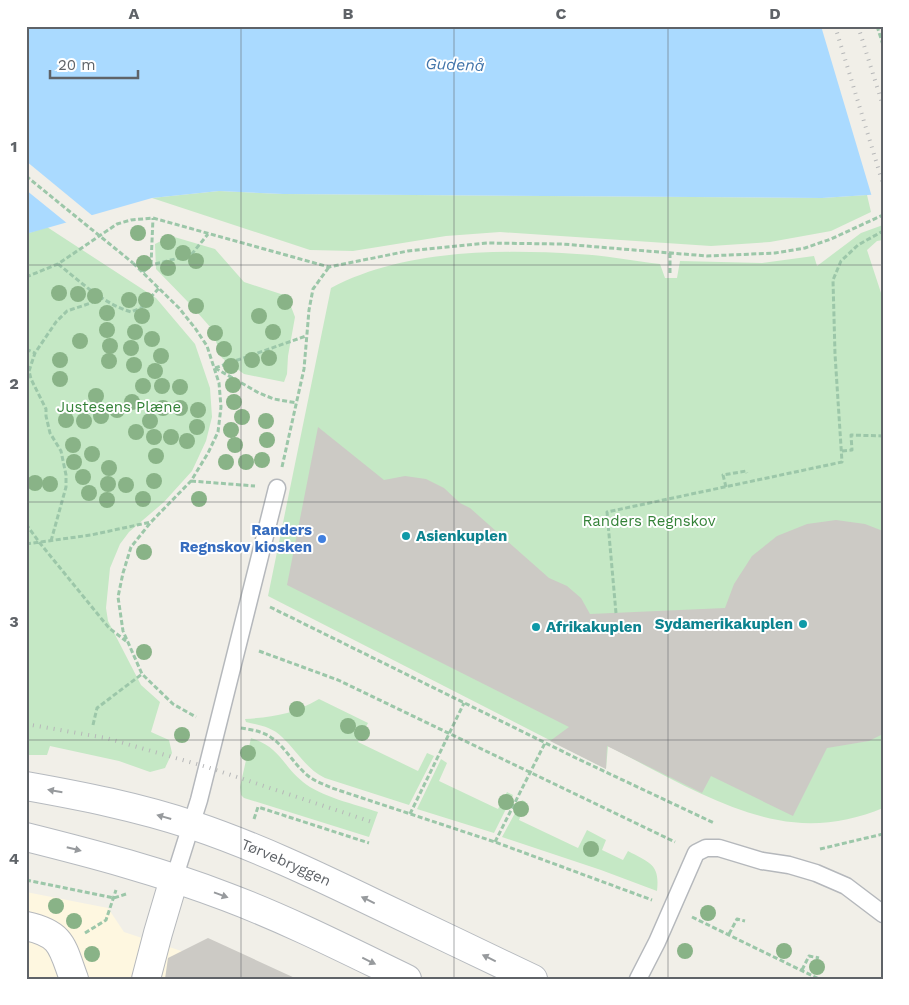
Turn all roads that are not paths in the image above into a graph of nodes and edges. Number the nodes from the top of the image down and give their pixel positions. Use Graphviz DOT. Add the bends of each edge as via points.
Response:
graph roads {
  1 [pos="277,488"];
  2 [pos="26,786"];
  3 [pos="191,825"];
  4 [pos="26,837"];
  5 [pos="174,879"];
  6 [pos="883,914"];
  7 [pos="26,926"];
  8 [pos="74,979"];
  9 [pos="146,979"];
  10 [pos="406,979"];
  11 [pos="533,979"];
  12 [pos="638,979"];
  1 -- 3 [label="lane"];
  3 -- 2 [label="main road, Tørvebryggen, one-way" via="137,809"];
  3 -- 5 [label="lane"];
  11 -- 3 [label="main road, Tørvebryggen, one-way" via="323,878"];
  4 -- 5 [label="main road, one-way"];
  5 -- 9 [label="main road"];
  5 -- 10 [label="main road, one-way" via="226,896 300,927"];
  6 -- 12 [label="lane" via="846,886 816,873 718,848 706,848 696,852"];
  7 -- 8 [label="main road" via="55,936"];
}
